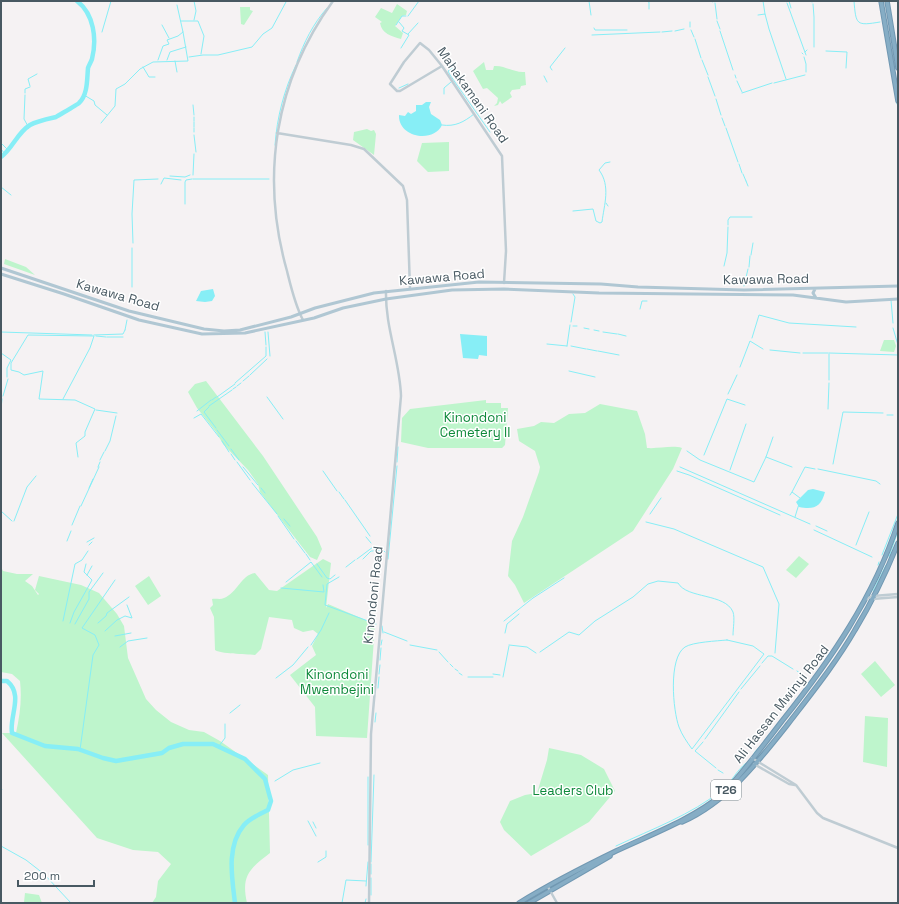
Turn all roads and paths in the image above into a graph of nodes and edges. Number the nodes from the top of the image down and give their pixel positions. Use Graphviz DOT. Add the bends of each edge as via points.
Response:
graph roads {
  1 [pos="333,1"];
  2 [pos="881,1"];
  3 [pos="887,1"];
  4 [pos="442,66"];
  5 [pos="898,68"];
  6 [pos="898,101"];
  7 [pos="277,133"];
  8 [pos="1,268"];
  9 [pos="1,274"];
  10 [pos="504,283"];
  11 [pos="898,286"];
  12 [pos="816,288"];
  13 [pos="410,289"];
  14 [pos="386,291"];
  15 [pos="386,299"];
  16 [pos="818,299"];
  17 [pos="898,299"];
  18 [pos="300,314"];
  19 [pos="303,320"];
  20 [pos="898,523"];
  21 [pos="898,543"];
  22 [pos="898,595"];
  23 [pos="873,598"];
  24 [pos="866,599"];
  25 [pos="751,759"];
  26 [pos="756,763"];
  27 [pos="898,848"];
  28 [pos="551,891"];
  29 [pos="369,903"];
  30 [pos="519,903"];
  31 [pos="529,903"];
  32 [pos="557,903"];
  1 -- 7 [label="street" via="311,34 301,55 283,103"];
  2 -- 6 [label="highway"];
  3 -- 5 [label="highway"];
  4 -- 4 [label="street, Mahakamani Road" via="420,43 390,82 397,91 400,91"];
  4 -- 10 [label="street, Mahakamani Road" via="502,156 506,252"];
  7 -- 13 [label="street" via="364,149 403,186 407,200"];
  7 -- 18 [label="street" via="273,177 274,218 283,260"];
  8 -- 18 [label="main road, Kawawa Road" via="123,309 210,330 240,330"];
  9 -- 19 [label="main road, Kawawa Road" via="139,320 197,334 245,333"];
  10 -- 12 [label="main road, Kawawa Road" via="744,290"];
  10 -- 13 [label="main road, Kawawa Road" via="479,282"];
  11 -- 12 [label="main road, Kawawa Road"];
  12 -- 16 [label="main road" via="813,294"];
  13 -- 14 [label="main road, Kawawa Road"];
  14 -- 15 [label="street, Kinondoni Road"];
  14 -- 18 [label="main road, Kawawa Road" via="355,297"];
  15 -- 16 [label="main road, Kawawa Road" via="452,290 504,289 599,294 793,295"];
  15 -- 19 [label="main road, Kawawa Road"];
  15 -- 29 [label="street, Kinondoni Road" via="401,396 371,727"];
  16 -- 17 [label="main road, Kawawa Road" via="846,302"];
  18 -- 19 [label="street"];
  20 -- 24 [label="highway, Ali Hassan Mwinyi Road / T26"];
  21 -- 23 [label="highway, Ali Hassan Mwinyi Road / T26"];
  22 -- 23 [label="street"];
  23 -- 24 [label="street"];
  23 -- 26 [label="highway, Ali Hassan Mwinyi Road / T26" via="856,629 820,682"];
  24 -- 25 [label="highway, Ali Hassan Mwinyi Road / T26" via="816,678"];
  25 -- 26 [label="street"];
  25 -- 28 [label="highway, Ali Hassan Mwinyi Road / T26" via="710,804 681,821 616,851"];
  26 -- 27 [label="street" via="796,785 817,813 824,818"];
  26 -- 28 [label="highway, Ali Hassan Mwinyi Road / T26" via="712,806 616,853"];
  28 -- 30 [label="highway, Ali Hassan Mwinyi Road / T26"];
  28 -- 31 [label="highway, Ali Hassan Mwinyi Road / T26"];
  28 -- 32 [label="street"];
}
